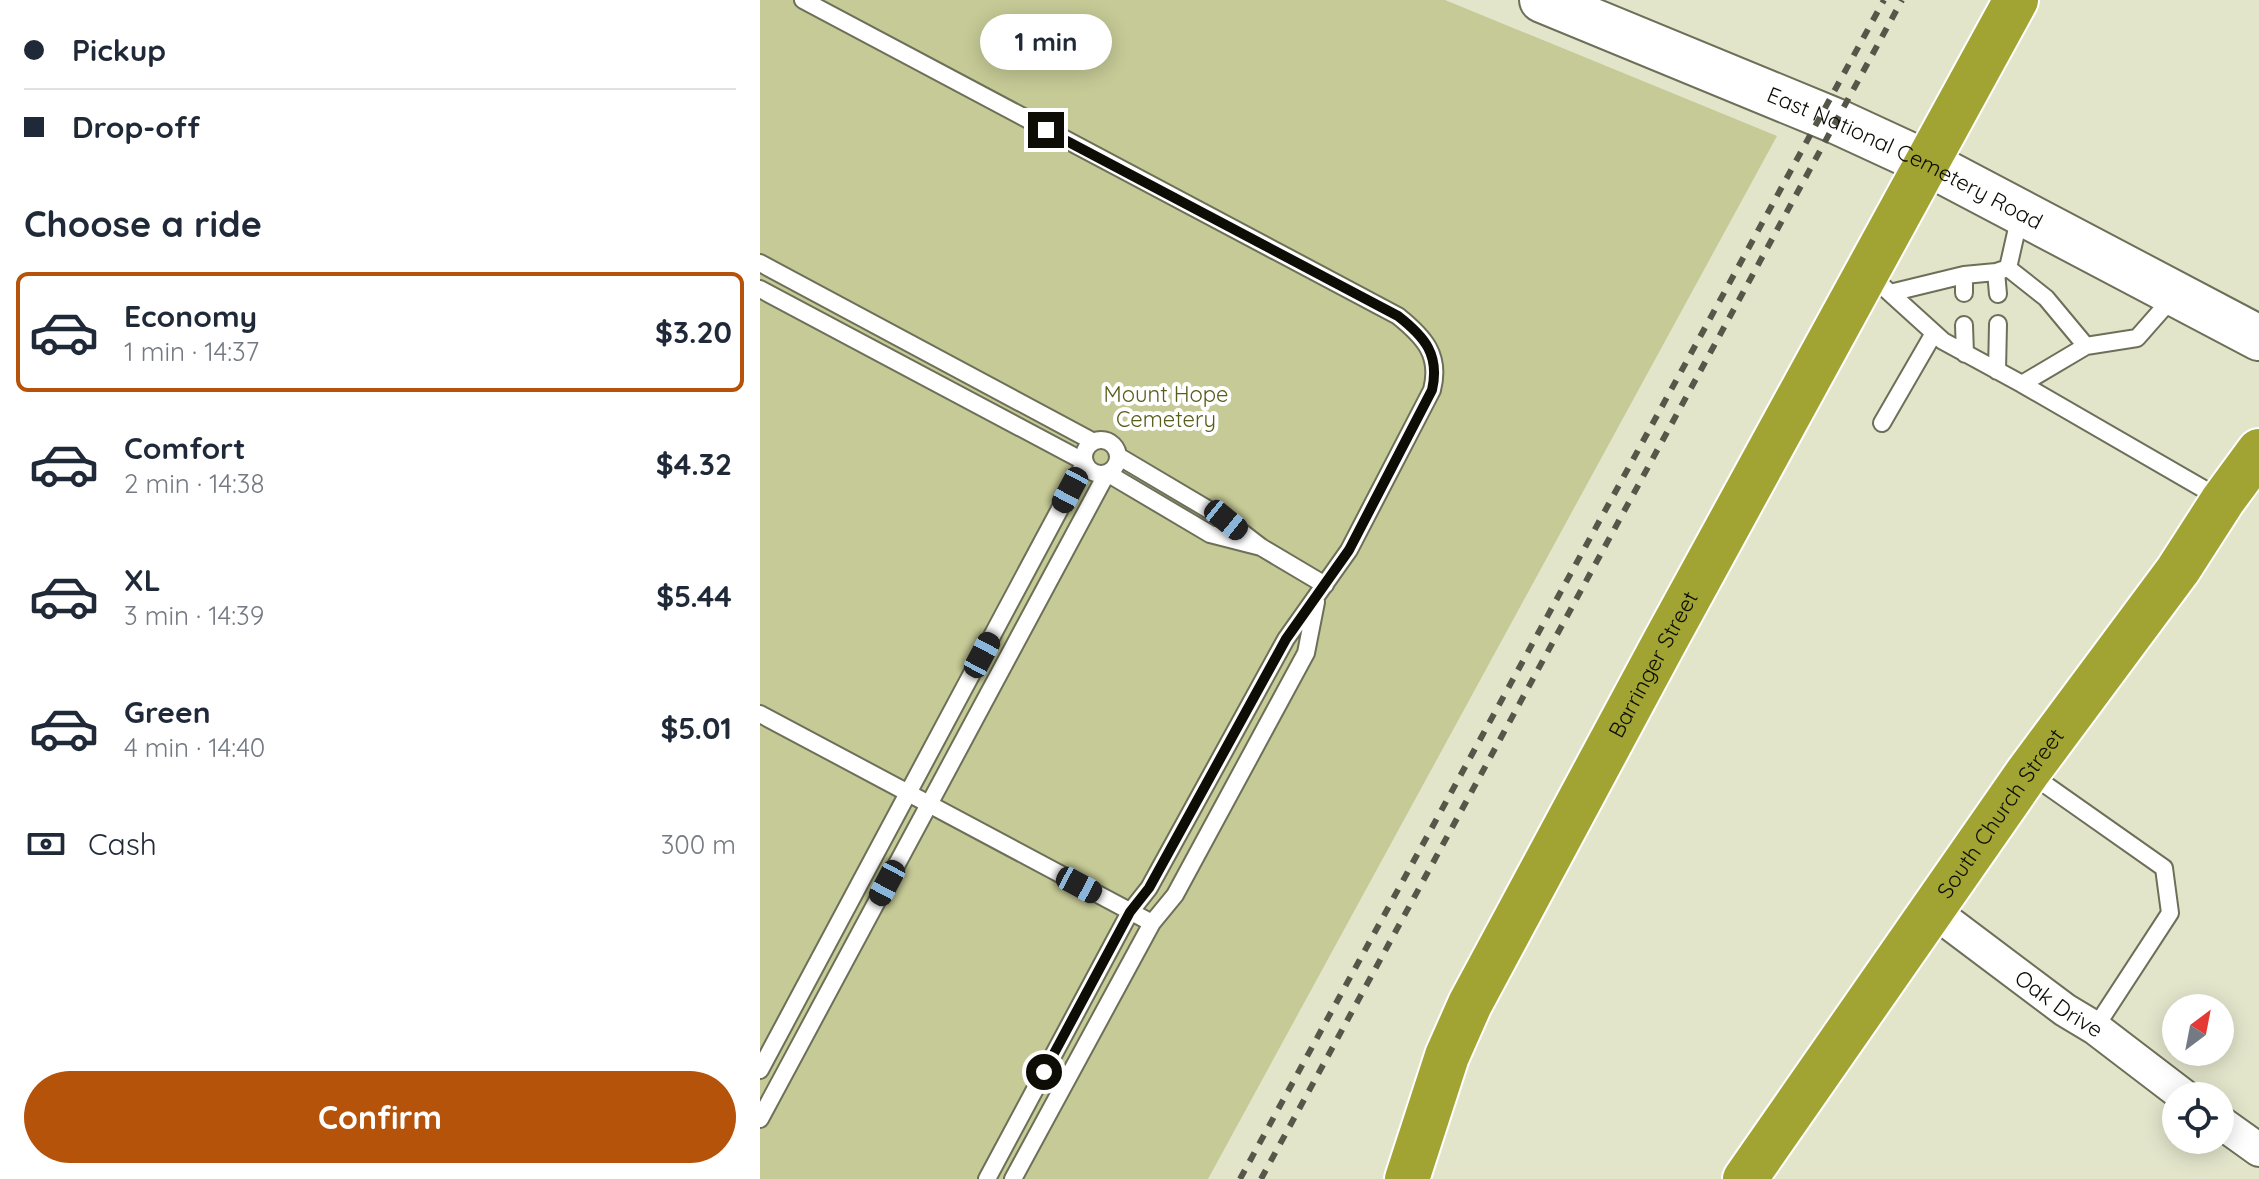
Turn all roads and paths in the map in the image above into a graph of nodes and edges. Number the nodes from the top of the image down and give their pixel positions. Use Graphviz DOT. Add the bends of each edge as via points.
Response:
graph roads {
  1 [pos="803,0"];
  2 [pos="1542,0"];
  3 [pos="2016,0"];
  4 [pos="1927,163"];
  5 [pos="2021,213"];
  6 [pos="760,263"];
  7 [pos="2002,270"];
  8 [pos="1964,275"];
  9 [pos="1878,283"];
  10 [pos="760,289"];
  11 [pos="1964,293"];
  12 [pos="1998,294"];
  13 [pos="2175,294"];
  14 [pos="1998,324"];
  15 [pos="1964,325"];
  16 [pos="1934,333"];
  17 [pos="2259,338"];
  18 [pos="2086,346"];
  19 [pos="1965,354"];
  20 [pos="1997,371"];
  21 [pos="2022,384"];
  22 [pos="1882,423"];
  23 [pos="1092,441"];
  24 [pos="2259,451"];
  25 [pos="1118,456"];
  26 [pos="1085,462"];
  27 [pos="1107,473"];
  28 [pos="2223,500"];
  29 [pos="1261,547"];
  30 [pos="1321,591"];
  31 [pos="760,714"];
  32 [pos="2028,772"];
  33 [pos="908,793"];
  34 [pos="929,804"];
  35 [pos="1932,910"];
  36 [pos="1130,912"];
  37 [pos="1152,923"];
  38 [pos="2095,1028"];
  39 [pos="760,1070"];
  40 [pos="2166,1082"];
  41 [pos="2259,1117"];
  42 [pos="760,1119"];
  43 [pos="2234,1122"];
  44 [pos="2234,1132"];
  45 [pos="2259,1150"];
  46 [pos="987,1179"];
  47 [pos="1013,1179"];
  48 [pos="1407,1179"];
  49 [pos="1745,1179"];
  1 -- 30 [label="lane" via="1415,329 1435,366 1432,390 1349,550"];
  2 -- 4 [label="street, East National Cemetery Road"];
  3 -- 4 [label="highway, Barringer Street"];
  4 -- 5 [label="street, East National Cemetery Road"];
  4 -- 9 [label="highway, Barringer Street"];
  5 -- 7 [label="lane"];
  5 -- 13 [label="street, East National Cemetery Road"];
  6 -- 23 [label="lane"];
  7 -- 8 [label="lane"];
  7 -- 12 [label="lane"];
  7 -- 18 [label="lane" via="2046,298"];
  8 -- 9 [label="lane"];
  8 -- 11 [label="lane"];
  9 -- 16 [label="lane"];
  9 -- 48 [label="highway, Barringer Street" via="1664,643 1470,1004 1447,1056"];
  10 -- 26 [label="lane"];
  13 -- 17 [label="street, East National Cemetery Road"];
  13 -- 18 [label="lane" via="2137,338"];
  14 -- 20 [label="lane"];
  15 -- 19 [label="lane"];
  16 -- 19 [label="lane"];
  16 -- 22 [label="lane"];
  18 -- 21 [label="lane"];
  19 -- 20 [label="lane"];
  20 -- 21 [label="lane"];
  21 -- 28 [label="lane"];
  23 -- 25 [label="lane" via="1112,445"];
  23 -- 26 [label="lane" via="1084,451"];
  24 -- 28 [label="highway, South Church Street"];
  25 -- 27 [label="lane"];
  25 -- 29 [label="lane"];
  26 -- 27 [label="lane" via="1094,472"];
  26 -- 33 [label="lane"];
  27 -- 29 [label="lane" via="1210,534"];
  27 -- 34 [label="lane"];
  28 -- 32 [label="highway, South Church Street" via="2178,570"];
  29 -- 30 [label="lane"];
  30 -- 36 [label="lane" via="1286,639 1149,888"];
  30 -- 37 [label="lane" via="1306,653 1175,895"];
  31 -- 33 [label="lane"];
  32 -- 35 [label="highway, South Church Street"];
  32 -- 38 [label="lane" via="2164,868 2170,913"];
  33 -- 34 [label="lane"];
  33 -- 39 [label="lane"];
  34 -- 36 [label="lane"];
  34 -- 42 [label="lane"];
  35 -- 38 [label="street, Oak Drive"];
  35 -- 49 [label="highway, South Church Street"];
  36 -- 37 [label="lane"];
  36 -- 46 [label="lane"];
  37 -- 47 [label="lane"];
  38 -- 40 [label="street, Oak Drive"];
  41 -- 43 [label="street"];
  44 -- 45 [label="street"];
}
